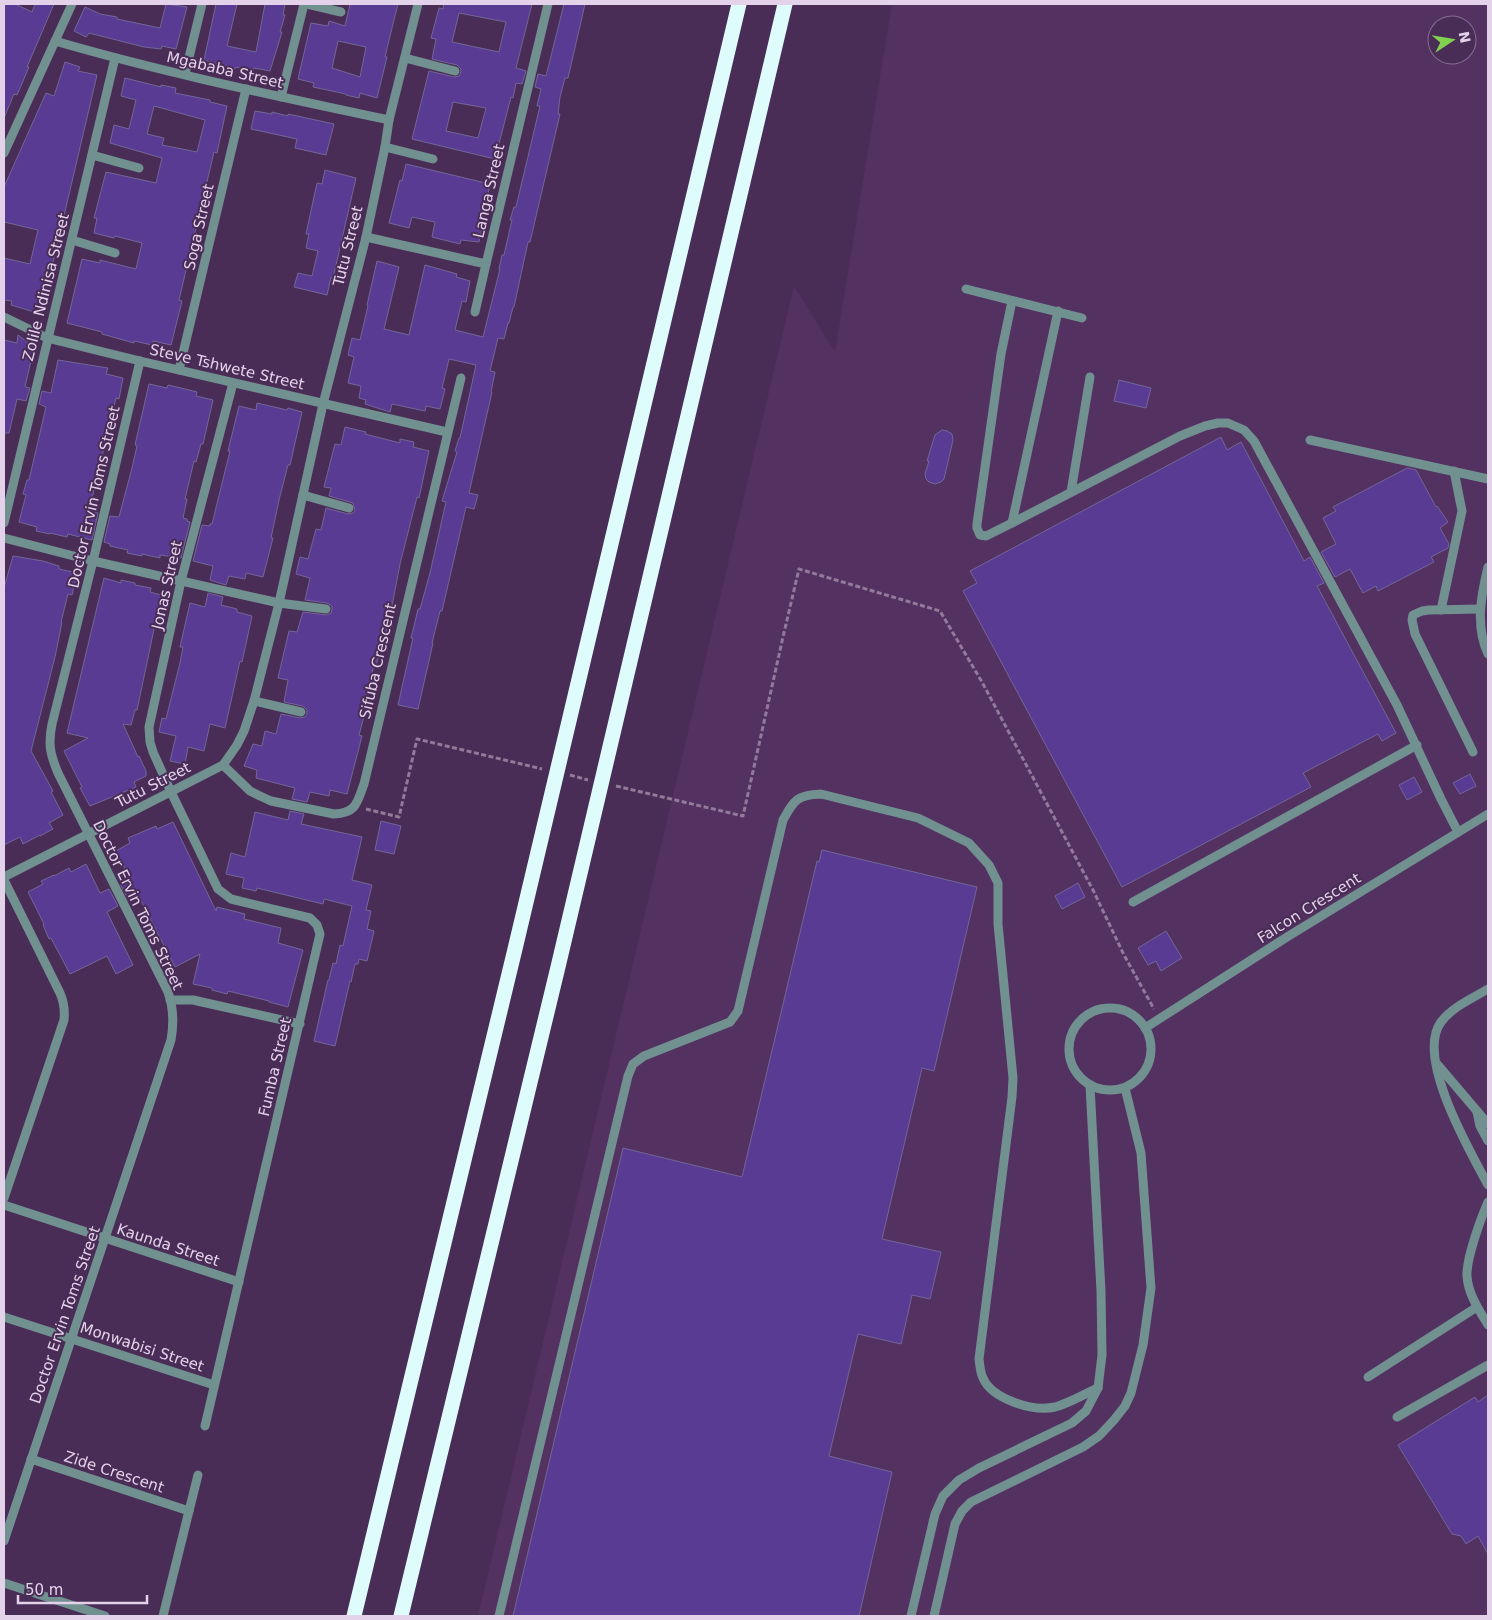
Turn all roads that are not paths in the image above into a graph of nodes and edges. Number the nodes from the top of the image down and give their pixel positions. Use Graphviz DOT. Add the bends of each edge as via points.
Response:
graph roads {
  1 [pos="72,4"];
  2 [pos="202,4"];
  3 [pos="306,4"];
  4 [pos="418,4"];
  5 [pos="548,4"];
  6 [pos="738,4"];
  7 [pos="785,4"];
  8 [pos="342,12"];
  9 [pos="55,41"];
  10 [pos="115,58"];
  11 [pos="405,58"];
  12 [pos="455,71"];
  13 [pos="185,74"];
  14 [pos="246,90"];
  15 [pos="281,97"];
  16 [pos="389,120"];
  17 [pos="386,147"];
  18 [pos="4,153"];
  19 [pos="92,155"];
  20 [pos="432,159"];
  21 [pos="139,168"];
  22 [pos="366,237"];
  23 [pos="72,240"];
  24 [pos="115,253"];
  25 [pos="486,264"];
  26 [pos="966,289"];
  27 [pos="1012,301"];
  28 [pos="1058,311"];
  29 [pos="475,312"];
  30 [pos="4,317"];
  31 [pos="1082,318"];
  32 [pos="47,338"];
  33 [pos="140,361"];
  34 [pos="179,370"];
  35 [pos="1090,377"];
  36 [pos="461,378"];
  37 [pos="233,383"];
  38 [pos="323,404"];
  39 [pos="448,432"];
  40 [pos="1310,440"];
  41 [pos="1454,471"];
  42 [pos="1488,479"];
  43 [pos="1072,492"];
  44 [pos="303,495"];
  45 [pos="349,508"];
  46 [pos="4,523"];
  47 [pos="1012,523"];
  48 [pos="4,538"];
  49 [pos="93,561"];
  50 [pos="1488,567"];
  51 [pos="181,581"];
  52 [pos="279,603"];
  53 [pos="326,609"];
  54 [pos="1480,609"];
  55 [pos="1441,610"];
  56 [pos="1488,654"];
  57 [pos="254,701"];
  58 [pos="301,712"];
  59 [pos="1416,745"];
  60 [pos="1473,752"];
  61 [pos="223,765"];
  62 [pos="170,792"];
  63 [pos="1488,814"];
  64 [pos="1458,832"];
  65 [pos="88,834"];
  66 [pos="4,879"];
  67 [pos="1133,902"];
  68 [pos="1488,989"];
  69 [pos="170,1000"];
  70 [pos="300,1024"];
  71 [pos="1146,1028"];
  72 [pos="1435,1062"];
  73 [pos="1090,1086"];
  74 [pos="1125,1088"];
  75 [pos="1477,1109"];
  76 [pos="1488,1124"];
  77 [pos="1488,1142"];
  78 [pos="1488,1185"];
  79 [pos="4,1198"];
  80 [pos="1488,1202"];
  81 [pos="4,1205"];
  82 [pos="105,1238"];
  83 [pos="239,1282"];
  84 [pos="1477,1307"];
  85 [pos="4,1316"];
  86 [pos="1488,1325"];
  87 [pos="71,1339"];
  88 [pos="1488,1365"];
  89 [pos="1368,1377"];
  90 [pos="214,1385"];
  91 [pos="1098,1388"];
  92 [pos="1397,1418"];
  93 [pos="205,1426"];
  94 [pos="31,1459"];
  95 [pos="198,1474"];
  96 [pos="189,1511"];
  97 [pos="4,1541"];
  98 [pos="4,1583"];
  99 [pos="104,1616"];
  100 [pos="163,1616"];
  101 [pos="354,1616"];
  102 [pos="401,1616"];
  103 [pos="499,1616"];
  104 [pos="911,1616"];
  105 [pos="934,1616"];
  1 -- 9 [label="street"];
  2 -- 13 [label="street"];
  3 -- 8 [label="street"];
  3 -- 15 [label="street"];
  4 -- 11 [label="street, Tutu Street"];
  5 -- 25 [label="street, Langa Street"];
  6 -- 101 [label="highway"];
  7 -- 102 [label="highway"];
  9 -- 10 [label="street, Mgababa Street"];
  9 -- 18 [label="street"];
  10 -- 13 [label="street, Mgababa Street"];
  10 -- 19 [label="street, Zolile Ndinisa Street"];
  11 -- 12 [label="street"];
  11 -- 16 [label="street, Tutu Street"];
  13 -- 14 [label="street, Mgababa Street"];
  14 -- 15 [label="street, Mgababa Street"];
  14 -- 34 [label="street, Soga Street"];
  15 -- 16 [label="street, Mgababa Street"];
  16 -- 17 [label="street, Tutu Street"];
  17 -- 20 [label="street"];
  17 -- 22 [label="street, Tutu Street"];
  19 -- 21 [label="street"];
  19 -- 23 [label="street, Zolile Ndinisa Street"];
  22 -- 25 [label="street"];
  22 -- 38 [label="street, Tutu Street"];
  23 -- 24 [label="street"];
  23 -- 32 [label="street, Zolile Ndinisa Street"];
  25 -- 29 [label="street, Langa Street"];
  26 -- 27 [label="street"];
  27 -- 28 [label="street"];
  27 -- 47 [label="street" via="1001,354 977,528 980,535 986,536"];
  28 -- 31 [label="street"];
  28 -- 47 [label="street"];
  30 -- 32 [label="street, Steve Tshwete Street"];
  32 -- 33 [label="street, Steve Tshwete Street"];
  32 -- 46 [label="street, Zolile Ndinisa Street"];
  33 -- 34 [label="street, Steve Tshwete Street"];
  33 -- 49 [label="street, Doctor Ervin Toms Street"];
  34 -- 37 [label="street, Steve Tshwete Street"];
  35 -- 43 [label="street"];
  36 -- 39 [label="street, Sifuba Crescent"];
  37 -- 38 [label="street, Steve Tshwete Street"];
  37 -- 51 [label="street, Jonas Street"];
  38 -- 39 [label="street, Steve Tshwete Street"];
  38 -- 44 [label="street, Tutu Street"];
  39 -- 61 [label="street, Sifuba Crescent" via="364,784 355,806 343,814 334,814 271,801 250,791"];
  40 -- 41 [label="street"];
  41 -- 42 [label="street"];
  41 -- 55 [label="street" via="1462,511"];
  43 -- 47 [label="street"];
  43 -- 59 [label="street" via="1205,426 1228,423 1244,430 1254,442"];
  44 -- 45 [label="street"];
  44 -- 52 [label="street, Tutu Street"];
  48 -- 49 [label="street"];
  49 -- 51 [label="street"];
  49 -- 65 [label="street, Doctor Ervin Toms Street" via="49,746 58,773"];
  50 -- 54 [label="street"];
  51 -- 52 [label="street"];
  51 -- 62 [label="street, Jonas Street" via="149,727 150,742"];
  52 -- 53 [label="street"];
  52 -- 57 [label="street, Tutu Street"];
  54 -- 55 [label="street"];
  54 -- 56 [label="street" via="1480,625"];
  55 -- 60 [label="street" via="1413,615 1415,634"];
  57 -- 58 [label="street"];
  57 -- 61 [label="street, Tutu Street" via="244,731"];
  59 -- 64 [label="street"];
  59 -- 67 [label="street"];
  61 -- 62 [label="street, Tutu Street"];
  62 -- 65 [label="street, Tutu Street"];
  62 -- 70 [label="street, Fumba Street" via="223,894 231,899 310,918 320,929"];
  63 -- 64 [label="street, Falcon Crescent"];
  64 -- 71 [label="street, Falcon Crescent"];
  65 -- 66 [label="street, Tutu Street"];
  65 -- 69 [label="street, Doctor Ervin Toms Street"];
  66 -- 79 [label="street" via="63,999 64,1020"];
  68 -- 72 [label="street" via="1461,1005 1440,1023 1434,1038"];
  69 -- 70 [label="street" via="193,1000"];
  69 -- 82 [label="street, Doctor Ervin Toms Street" via="174,1018 171,1040"];
  70 -- 83 [label="street, Fumba Street"];
  71 -- 73 [label="street" via="1126,1011 1113,1008 1088,1014 1077,1023 1070,1036 1068,1050 1071,1065"];
  71 -- 74 [label="street" via="1151,1053 1148,1066 1142,1077"];
  72 -- 75 [label="street"];
  72 -- 78 [label="street" via="1456,1122"];
  73 -- 74 [label="street" via="1104,1091"];
  73 -- 91 [label="street" via="1101,1291 1102,1355"];
  74 -- 105 [label="street" via="1141,1153 1151,1288 1144,1345 1131,1393 1099,1436 971,1502 962,1511"];
  75 -- 76 [label="street"];
  75 -- 77 [label="street" via="1480,1126"];
  80 -- 84 [label="street" via="1467,1274"];
  81 -- 82 [label="street, Kaunda Street"];
  82 -- 83 [label="street, Kaunda Street"];
  82 -- 87 [label="street, Doctor Ervin Toms Street"];
  83 -- 90 [label="street, Fumba Street"];
  84 -- 86 [label="street"];
  84 -- 89 [label="street"];
  85 -- 87 [label="street, Monwabisi Street"];
  87 -- 90 [label="street, Monwabisi Street"];
  87 -- 94 [label="street, Doctor Ervin Toms Street"];
  88 -- 92 [label="street"];
  90 -- 93 [label="street, Fumba Street"];
  91 -- 103 [label="street" via="1054,1407 1012,1402 991,1390 983,1378 979,1359 1013,1078 998,924 998,883 989,865 969,843 918,818 821,794 805,794 792,803 783,820 738,1011 730,1022 644,1056 632,1064"];
  91 -- 104 [label="street" via="1086,1411 1072,1423 979,1468 959,1480 943,1496 935,1514"];
  94 -- 96 [label="street, Zide Crescent"];
  94 -- 97 [label="street, Doctor Ervin Toms Street"];
  95 -- 96 [label="street"];
  96 -- 100 [label="street"];
  98 -- 99 [label="street"];
}
